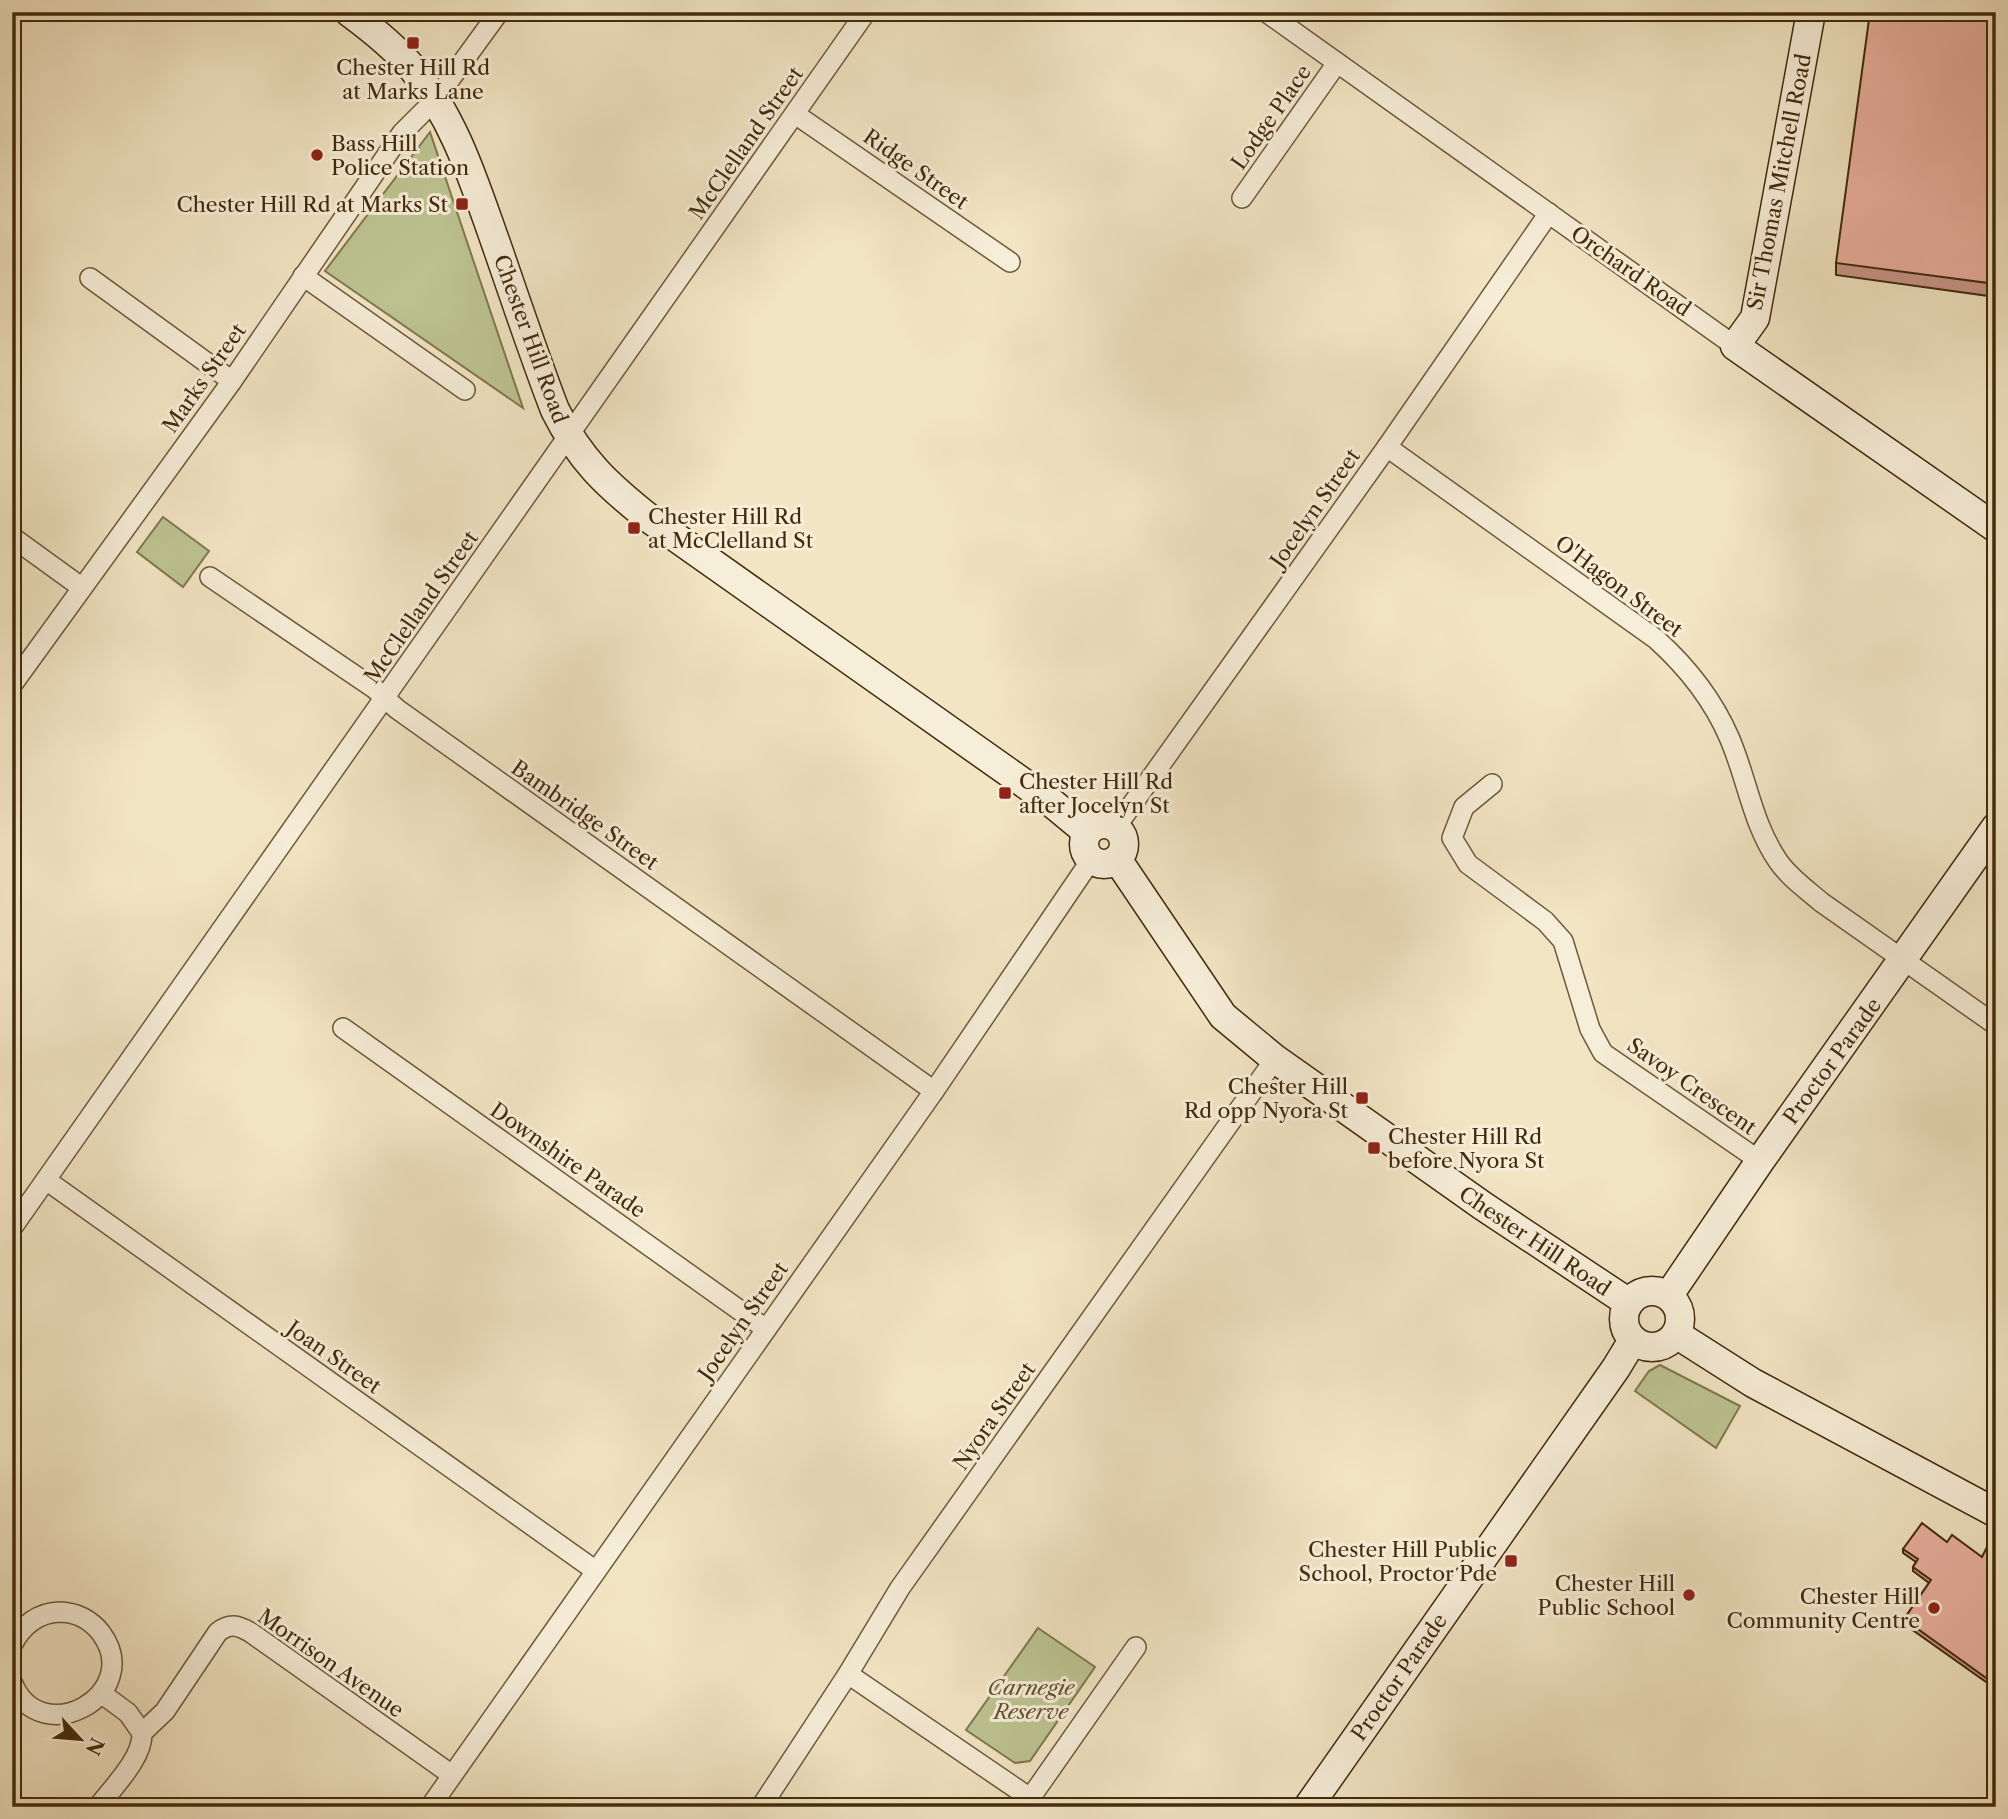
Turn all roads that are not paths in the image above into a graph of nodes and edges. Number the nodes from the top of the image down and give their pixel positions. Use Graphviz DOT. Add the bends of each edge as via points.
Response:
graph roads {
  1 [pos="349,12"];
  2 [pos="499,12"];
  3 [pos="866,12"];
  4 [pos="1266,12"];
  5 [pos="1811,12"];
  6 [pos="1337,63"];
  7 [pos="435,100"];
  8 [pos="795,114"];
  9 [pos="1242,198"];
  10 [pos="1549,213"];
  11 [pos="1010,262"];
  12 [pos="303,276"];
  13 [pos="90,278"];
  14 [pos="1735,346"];
  15 [pos="232,381"];
  16 [pos="466,390"];
  17 [pos="568,436"];
  18 [pos="1387,447"];
  19 [pos="1996,528"];
  20 [pos="12,537"];
  21 [pos="210,577"];
  22 [pos="81,587"];
  23 [pos="12,685"];
  24 [pos="385,698"];
  25 [pos="1492,783"];
  26 [pos="1116,827"];
  27 [pos="1996,827"];
  28 [pos="1087,832"];
  29 [pos="1104,860"];
  30 [pos="1903,960"];
  31 [pos="1996,1025"];
  32 [pos="343,1028"];
  33 [pos="1275,1059"];
  34 [pos="934,1091"];
  35 [pos="1760,1161"];
  36 [pos="46,1180"];
  37 [pos="12,1228"];
  38 [pos="1669,1296"];
  39 [pos="1629,1303"];
  40 [pos="766,1329"];
  41 [pos="1676,1334"];
  42 [pos="1633,1340"];
  43 [pos="1996,1513"];
  44 [pos="596,1571"];
  45 [pos="12,1644"];
  46 [pos="1136,1647"];
  47 [pos="848,1674"];
  48 [pos="12,1682"];
  49 [pos="102,1693"];
  50 [pos="142,1733"];
  51 [pos="452,1775"];
  52 [pos="1027,1802"];
  53 [pos="1311,1806"];
  54 [pos="98,1807"];
  55 [pos="430,1807"];
  56 [pos="761,1807"];
  1 -- 7 [label="street, Chester Hill Road" via="384,40"];
  2 -- 7 [label="street, Marks Street"];
  3 -- 8 [label="street, McClelland Street"];
  4 -- 6 [label="street, Orchard Road"];
  5 -- 14 [label="street, Sir Thomas Mitchell Road" via="1755,318"];
  6 -- 9 [label="street, Lodge Place"];
  6 -- 10 [label="street, Orchard Road"];
  7 -- 12 [label="street, Marks Street" via="402,133"];
  7 -- 17 [label="street, Chester Hill Road" via="456,135 544,382"];
  8 -- 11 [label="street, Ridge Street"];
  8 -- 17 [label="street, McClelland Street"];
  10 -- 14 [label="street, Orchard Road"];
  10 -- 18 [label="street, Jocelyn Street"];
  12 -- 15 [label="street, Marks Street"];
  12 -- 16 [label="street"];
  13 -- 15 [label="street"];
  14 -- 19 [label="street, Orchard Road"];
  15 -- 22 [label="street, Marks Street"];
  17 -- 24 [label="street, McClelland Street"];
  17 -- 28 [label="street, Chester Hill Road" via="602,480 650,519"];
  18 -- 26 [label="street, Jocelyn Street"];
  18 -- 30 [label="street, O'Hagon Street" via="1630,618 1682,663 1717,711 1754,812 1779,862 1798,883"];
  20 -- 22 [label="street"];
  21 -- 24 [label="street, Bambridge Street"];
  22 -- 23 [label="street, Marks Street"];
  24 -- 34 [label="street, Bambridge Street"];
  24 -- 36 [label="street, McClelland Street"];
  25 -- 35 [label="street, Savoy Crescent" via="1464,807 1452,838 1468,864 1545,921 1563,941 1590,1029 1603,1053"];
  26 -- 28 [label="street" via="1106,823"];
  26 -- 29 [label="street" via="1124,843 1122,852"];
  27 -- 30 [label="street, Proctor Parade"];
  28 -- 29 [label="street" via="1085,852"];
  29 -- 33 [label="street, Chester Hill Road" via="1223,1016"];
  29 -- 34 [label="street, Jocelyn Street"];
  30 -- 31 [label="street, O'Hagon Street"];
  30 -- 35 [label="street, Proctor Parade"];
  32 -- 40 [label="street, Downshire Parade"];
  33 -- 39 [label="street, Chester Hill Road"];
  33 -- 47 [label="street, Nyora Street" via="900,1588"];
  34 -- 40 [label="street, Jocelyn Street"];
  35 -- 38 [label="street, Proctor Parade"];
  36 -- 37 [label="street, McClelland Street"];
  36 -- 44 [label="street, Joan Street"];
  38 -- 39 [label="street" via="1650,1290"];
  38 -- 41 [label="street" via="1681,1316"];
  39 -- 42 [label="street" via="1624,1317"];
  40 -- 44 [label="street, Jocelyn Street"];
  41 -- 42 [label="street" via="1661,1346"];
  41 -- 43 [label="street" via="1754,1383"];
  42 -- 53 [label="street, Proctor Parade"];
  44 -- 51 [label="street, Jocelyn Street"];
  45 -- 49 [label="street" via="26,1625 46,1614 68,1613 90,1622 109,1649 110,1672"];
  46 -- 52 [label="street"];
  47 -- 52 [label="street"];
  47 -- 56 [label="street, Nyora Street"];
  48 -- 49 [label="street" via="30,1705 51,1714 74,1713"];
  49 -- 50 [label="street" via="128,1713"];
  50 -- 51 [label="street, Morrison Avenue" via="165,1711 218,1632 230,1625 250,1632"];
  50 -- 54 [label="street, Morrison Avenue" via="136,1756"];
  51 -- 55 [label="street, Jocelyn Street"];
}
